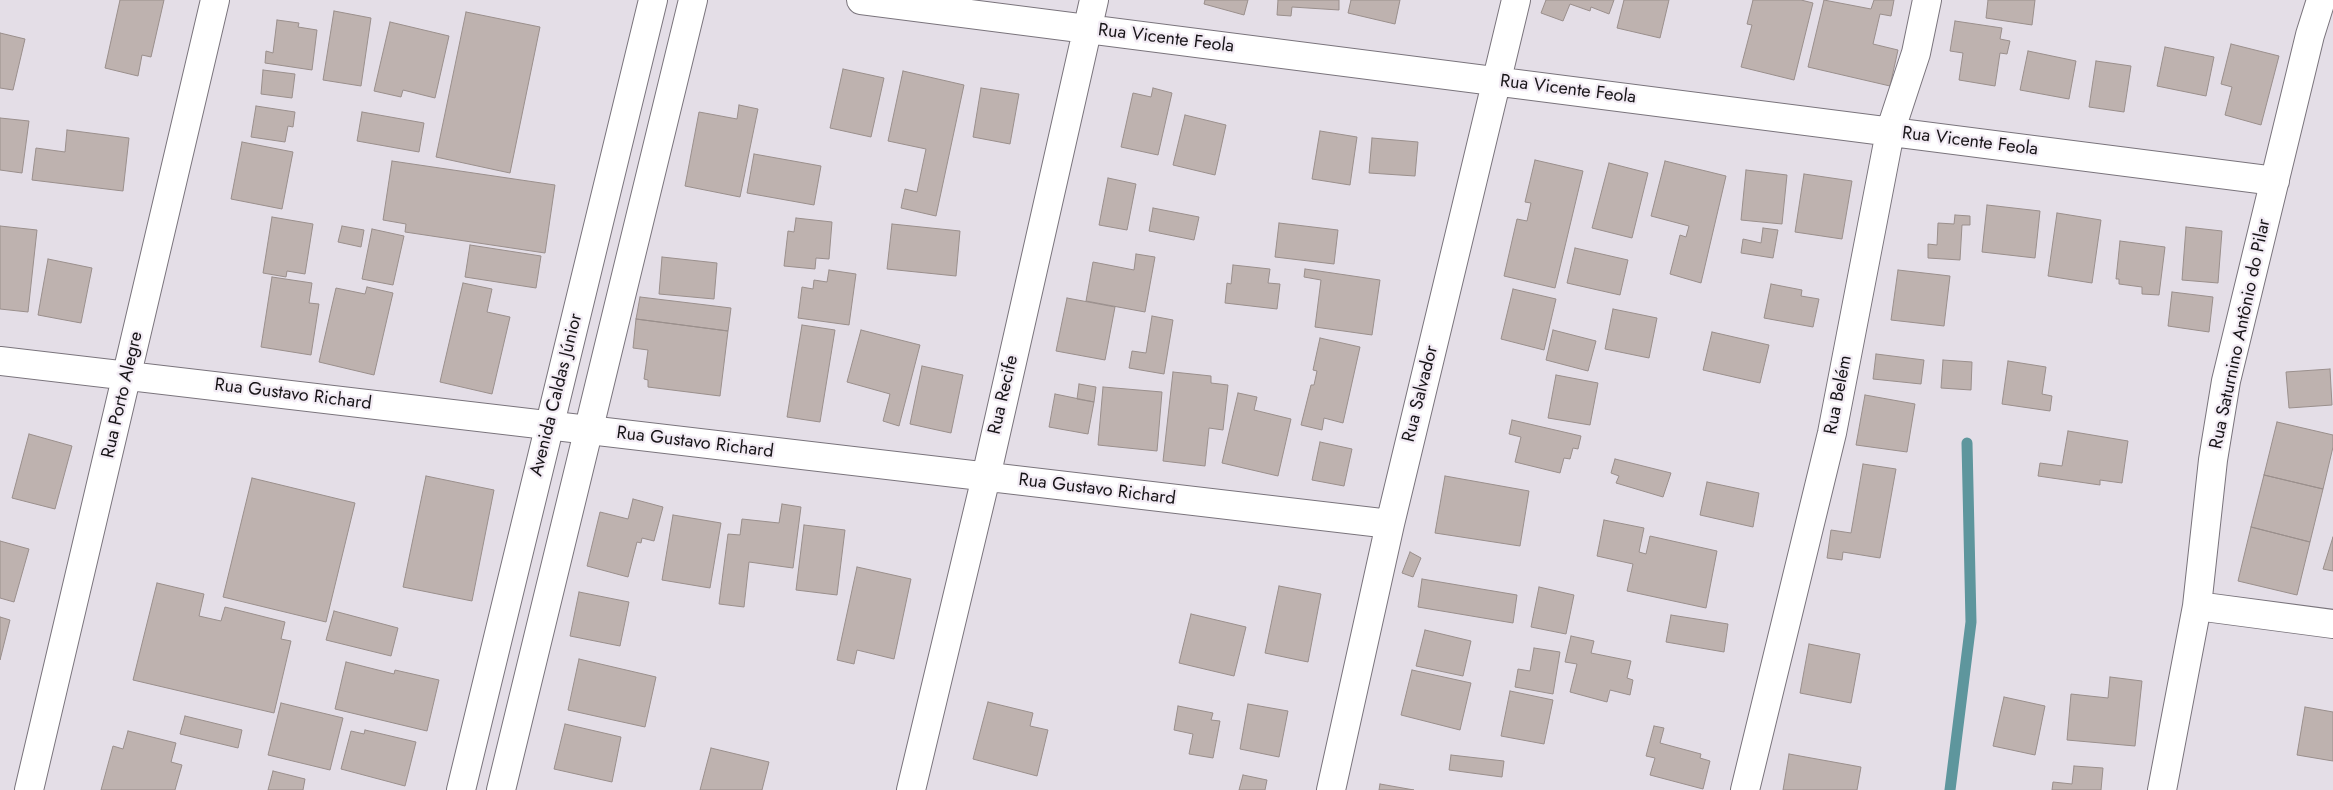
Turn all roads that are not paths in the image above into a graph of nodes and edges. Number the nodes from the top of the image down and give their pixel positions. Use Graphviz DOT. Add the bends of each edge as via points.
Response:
graph roads {
  1 [pos="215,0"];
  2 [pos="653,0"];
  3 [pos="692,0"];
  4 [pos="861,0"];
  5 [pos="1094,0"];
  6 [pos="1516,0"];
  7 [pos="1927,0"];
  8 [pos="2321,0"];
  9 [pos="1087,29"];
  10 [pos="1498,81"];
  11 [pos="1890,132"];
  12 [pos="2275,181"];
  13 [pos="0,361"];
  14 [pos="127,376"];
  15 [pos="549,425"];
  16 [pos="588,430"];
  17 [pos="986,477"];
  18 [pos="1390,524"];
  19 [pos="2196,606"];
  20 [pos="2333,624"];
  21 [pos="29,790"];
  22 [pos="461,790"];
  23 [pos="501,790"];
  24 [pos="911,790"];
  25 [pos="1331,790"];
  26 [pos="1745,790"];
  27 [pos="2162,790"];
  1 -- 14 [label="street, Rua Porto Alegre"];
  2 -- 15 [label="street, Avenida Caldas Júnior"];
  3 -- 16 [label="street"];
  4 -- 9 [label="street, Rua Vicente Feola"];
  5 -- 9 [label="street, Rua Recife"];
  6 -- 10 [label="street, Rua Salvador"];
  7 -- 11 [label="street, Rua Belém" via="1916,53"];
  8 -- 12 [label="street, Rua Saturnino Antônio do Pilar"];
  9 -- 10 [label="street, Rua Vicente Feola"];
  9 -- 17 [label="street, Rua Recife"];
  10 -- 11 [label="street, Rua Vicente Feola"];
  10 -- 18 [label="street, Rua Salvador"];
  11 -- 12 [label="street, Rua Vicente Feola"];
  11 -- 26 [label="street, Rua Belém" via="1832,434"];
  12 -- 19 [label="street, Rua Saturnino Antônio do Pilar" via="2226,381"];
  13 -- 14 [label="street, Rua Gustavo Richard"];
  14 -- 15 [label="street, Rua Gustavo Richard"];
  14 -- 21 [label="street, Rua Porto Alegre"];
  15 -- 16 [label="street, Rua Gustavo Richard"];
  15 -- 22 [label="street, Avenida Caldas Júnior"];
  16 -- 17 [label="street, Rua Gustavo Richard"];
  16 -- 23 [label="street"];
  17 -- 18 [label="street, Rua Gustavo Richard"];
  17 -- 24 [label="street, Rua Recife"];
  18 -- 25 [label="street, Rua Salvador"];
  19 -- 20 [label="street"];
  19 -- 27 [label="street, Rua Saturnino Antônio do Pilar"];
}
